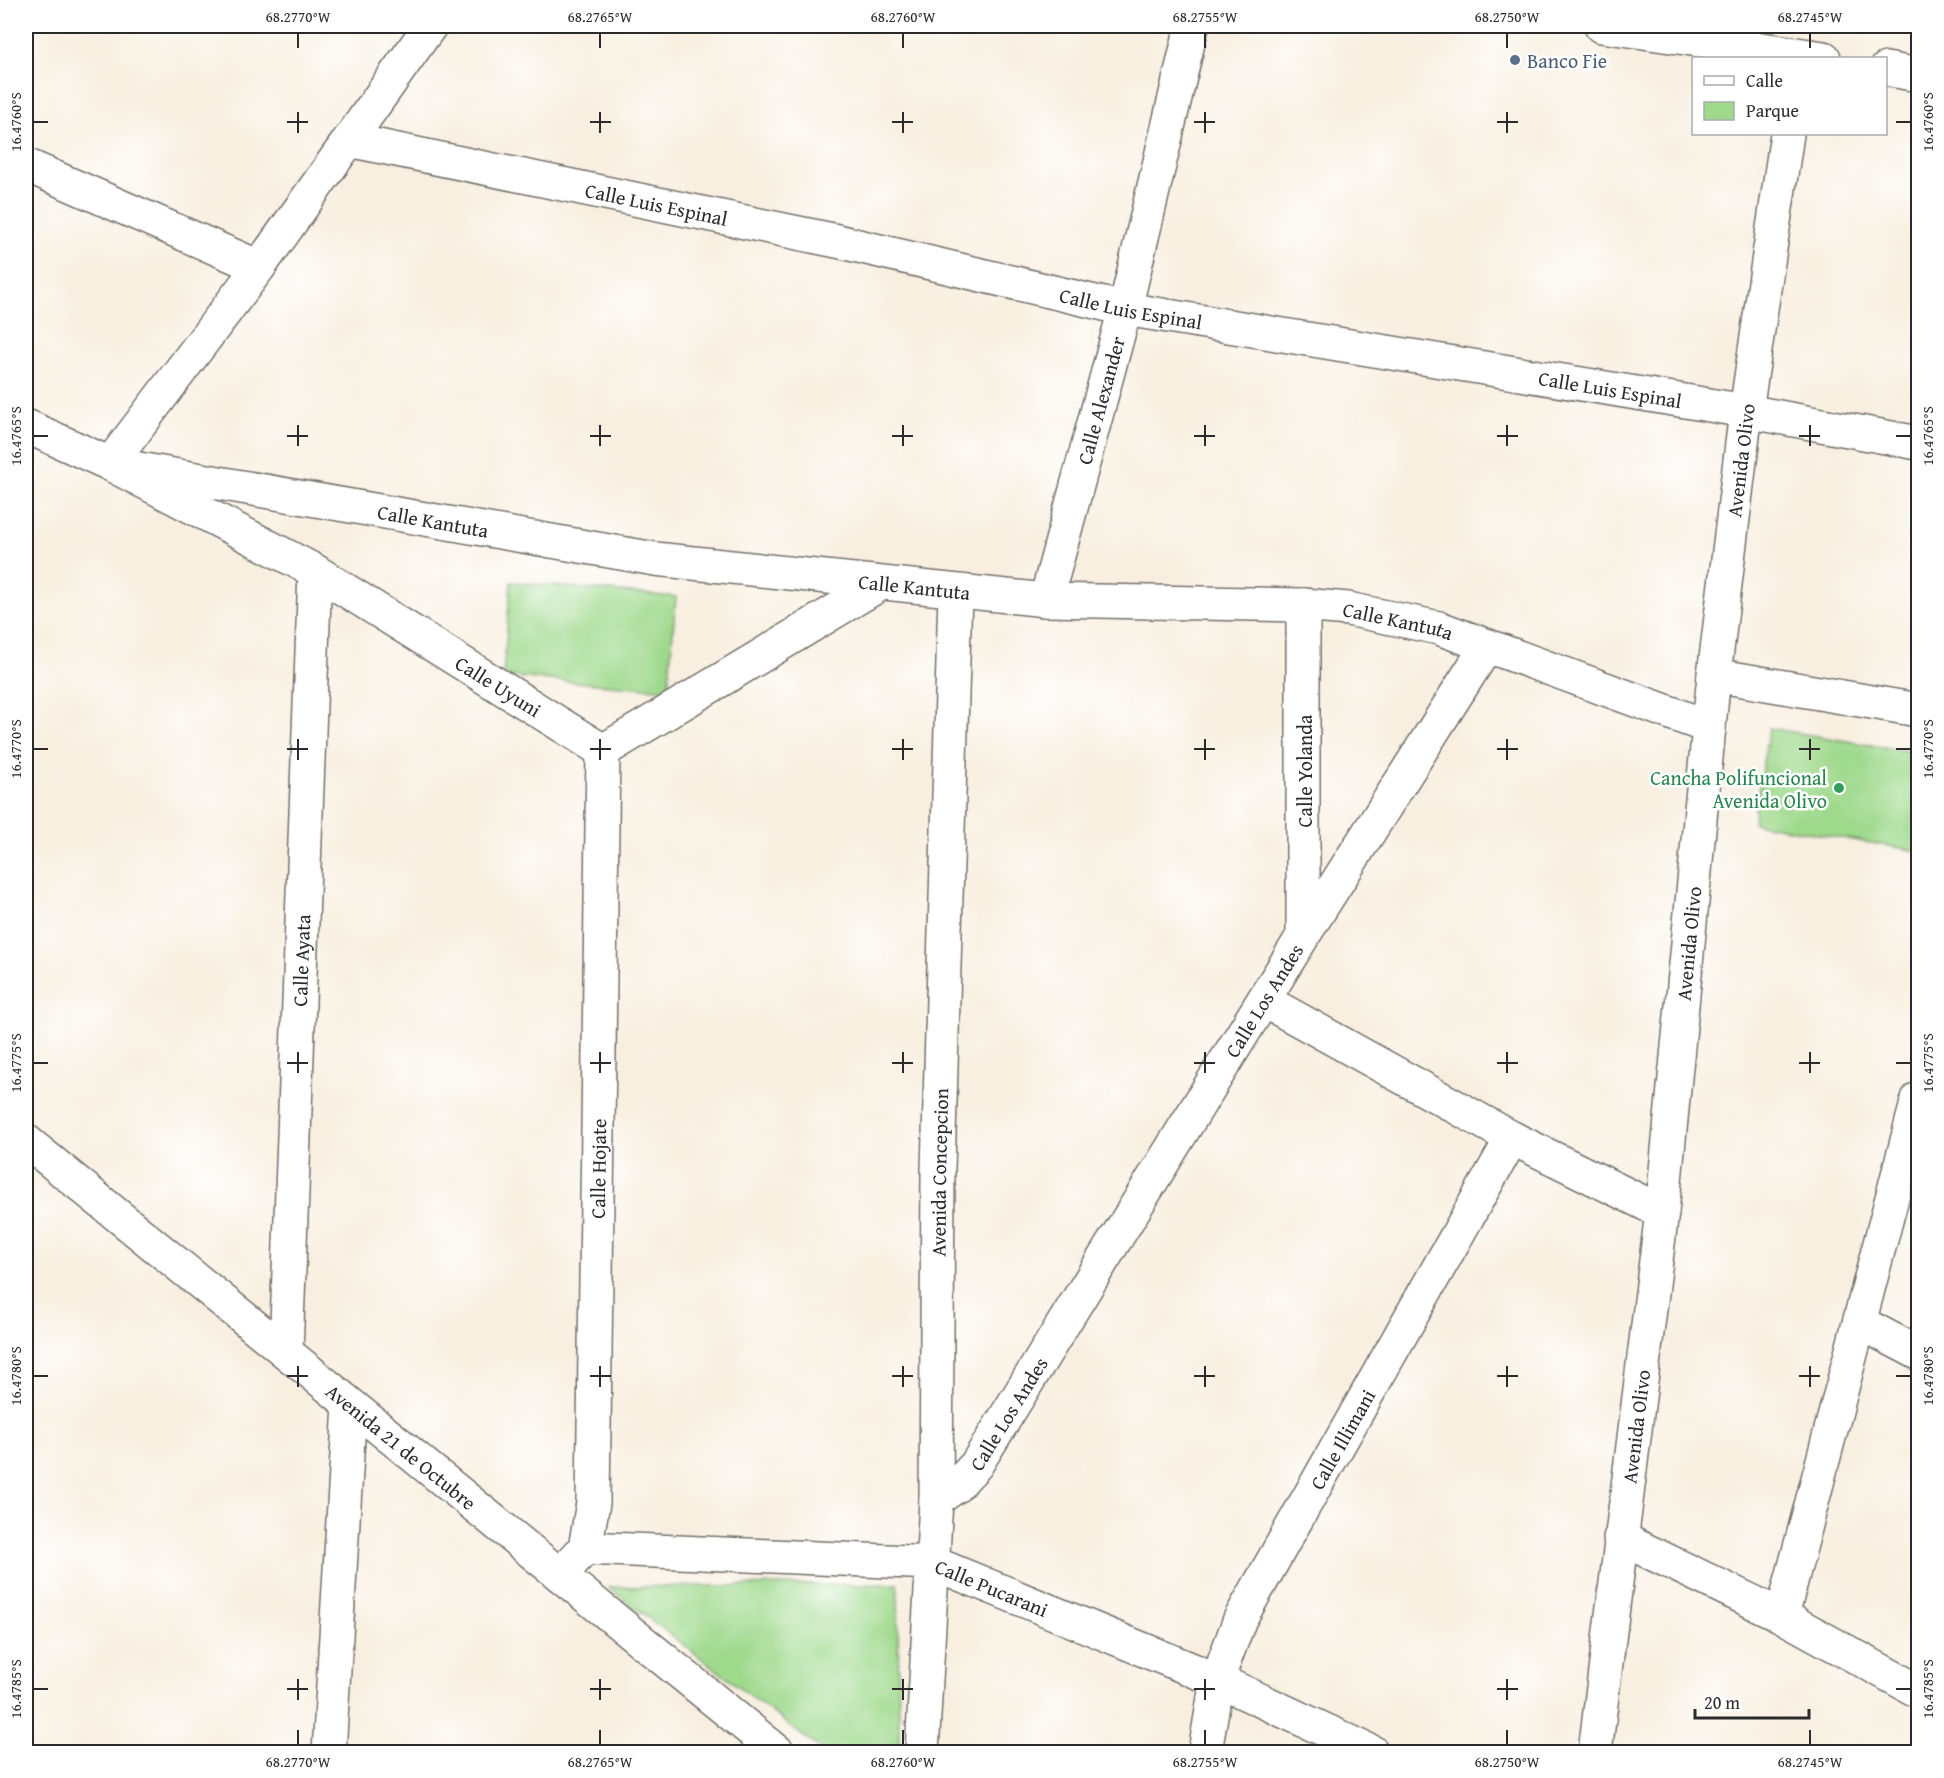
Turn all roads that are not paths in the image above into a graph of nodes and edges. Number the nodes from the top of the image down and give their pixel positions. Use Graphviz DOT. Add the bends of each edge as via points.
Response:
graph roads {
  1 [pos="430,26"];
  2 [pos="1192,26"];
  3 [pos="1601,26"];
  4 [pos="1807,57"];
  5 [pos="1887,69"];
  6 [pos="1918,75"];
  7 [pos="1787,135"];
  8 [pos="349,140"];
  9 [pos="26,165"];
  10 [pos="259,267"];
  11 [pos="1125,309"];
  12 [pos="1746,411"];
  13 [pos="26,426"];
  14 [pos="1918,443"];
  15 [pos="110,464"];
  16 [pos="315,571"];
  17 [pos="879,584"];
  18 [pos="955,592"];
  19 [pos="1046,600"];
  20 [pos="1304,605"];
  21 [pos="1487,646"];
  22 [pos="1714,675"];
  23 [pos="1918,710"];
  24 [pos="1709,727"];
  25 [pos="603,751"];
  26 [pos="1303,936"];
  27 [pos="1265,1000"];
  28 [pos="1918,1099"];
  29 [pos="1512,1138"];
  30 [pos="26,1141"];
  31 [pos="1662,1212"];
  32 [pos="1860,1323"];
  33 [pos="286,1352"];
  34 [pos="1918,1353"];
  35 [pos="350,1406"];
  36 [pos="936,1500"];
  37 [pos="1620,1538"];
  38 [pos="585,1548"];
  39 [pos="933,1563"];
  40 [pos="560,1575"];
  41 [pos="1782,1616"];
  42 [pos="1217,1680"];
  43 [pos="1918,1691"];
  44 [pos="329,1752"];
  45 [pos="778,1752"];
  46 [pos="922,1752"];
  47 [pos="1205,1752"];
  48 [pos="1372,1752"];
  49 [pos="1595,1752"];
  1 -- 8 [label="street"];
  2 -- 11 [label="street, Calle Alexander"];
  3 -- 4 [label="street"];
  5 -- 6 [label="street"];
  7 -- 12 [label="street, Avenida Olivo"];
  8 -- 10 [label="street"];
  8 -- 11 [label="street, Calle Luis Espinal" via="837,241"];
  9 -- 10 [label="street"];
  10 -- 15 [label="street"];
  11 -- 12 [label="street, Calle Luis Espinal"];
  11 -- 19 [label="street, Calle Alexander"];
  12 -- 14 [label="street, Calle Luis Espinal"];
  12 -- 22 [label="street, Avenida Olivo"];
  13 -- 15 [label="street"];
  15 -- 16 [label="street, Calle Uyuni"];
  15 -- 17 [label="street, Calle Kantuta" via="655,559"];
  16 -- 25 [label="street, Calle Uyuni"];
  16 -- 33 [label="street, Calle Ayata"];
  17 -- 18 [label="street, Calle Kantuta"];
  17 -- 25 [label="street"];
  18 -- 19 [label="street, Calle Kantuta"];
  18 -- 36 [label="street, Avenida Concepcion" via="938,1168"];
  19 -- 20 [label="street, Calle Kantuta"];
  20 -- 21 [label="street, Calle Kantuta" via="1389,616 1439,628"];
  20 -- 26 [label="street, Calle Yolanda"];
  21 -- 24 [label="street, Calle Kantuta"];
  21 -- 26 [label="street, Calle Los Andes"];
  22 -- 23 [label="street"];
  22 -- 24 [label="street, Avenida Olivo"];
  24 -- 31 [label="street, Avenida Olivo"];
  25 -- 38 [label="street, Calle Hojate" via="593,1503"];
  26 -- 27 [label="street, Calle Los Andes"];
  27 -- 29 [label="street"];
  27 -- 36 [label="street, Calle Los Andes" via="976,1465"];
  28 -- 32 [label="street"];
  29 -- 31 [label="street"];
  29 -- 42 [label="street, Calle Illimani" via="1240,1619"];
  30 -- 33 [label="street, Avenida 21 de Octubre"];
  31 -- 37 [label="street, Avenida Olivo"];
  32 -- 34 [label="street"];
  32 -- 41 [label="street"];
  33 -- 35 [label="street, Avenida 21 de Octubre"];
  35 -- 40 [label="street, Avenida 21 de Octubre"];
  35 -- 44 [label="street"];
  36 -- 39 [label="street, Avenida Concepcion"];
  37 -- 41 [label="street"];
  37 -- 49 [label="street, Avenida Olivo"];
  38 -- 39 [label="street, Calle Pucarani"];
  38 -- 40 [label="street"];
  39 -- 42 [label="street, Calle Pucarani"];
  39 -- 46 [label="street, Avenida Concepcion"];
  40 -- 45 [label="street, Avenida 21 de Octubre"];
  41 -- 43 [label="street"];
  42 -- 47 [label="street, Calle Illimani"];
  42 -- 48 [label="street, Calle Pucarani"];
}
